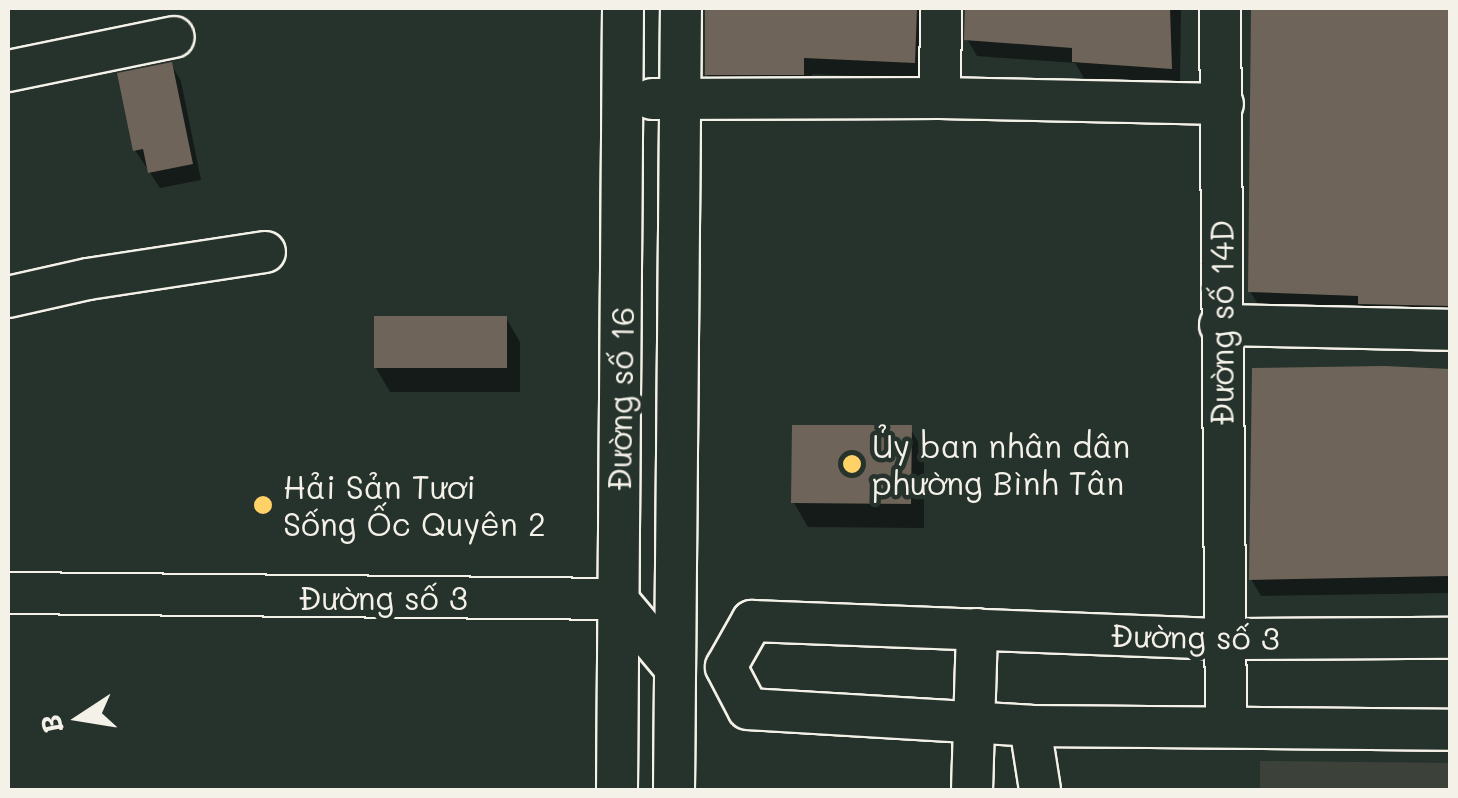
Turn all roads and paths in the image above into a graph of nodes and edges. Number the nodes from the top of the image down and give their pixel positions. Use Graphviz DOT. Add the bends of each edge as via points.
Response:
graph roads {
  1 [pos="623,8"];
  2 [pos="681,8"];
  3 [pos="941,8"];
  4 [pos="1220,8"];
  5 [pos="174,37"];
  6 [pos="8,71"];
  7 [pos="679,98"];
  8 [pos="940,98"];
  9 [pos="626,99"];
  10 [pos="1223,104"];
  11 [pos="265,252"];
  12 [pos="8,298"];
  13 [pos="1220,325"];
  14 [pos="1450,330"];
  15 [pos="621,390"];
  16 [pos="676,390"];
  17 [pos="8,593"];
  18 [pos="617,598"];
  19 [pos="978,629"];
  20 [pos="1450,638"];
  21 [pos="1224,639"];
  22 [pos="726,667"];
  23 [pos="675,668"];
  24 [pos="976,721"];
  25 [pos="1030,726"];
  26 [pos="1226,727"];
  27 [pos="1450,730"];
  28 [pos="674,788"];
  29 [pos="617,789"];
  30 [pos="972,790"];
  31 [pos="1040,790"];
  1 -- 9 [label="street, Đường số 16"];
  2 -- 7 [label="street, Đường số 16"];
  3 -- 8 [label="street"];
  4 -- 10 [label="street, Đường số 14D"];
  5 -- 6 [label="street"];
  7 -- 8 [label="street"];
  7 -- 9 [label="street"];
  7 -- 16 [label="street, Đường số 16"];
  8 -- 10 [label="street"];
  9 -- 15 [label="street, Đường số 16"];
  10 -- 13 [label="street, Đường số 14D"];
  11 -- 12 [label="street"];
  13 -- 14 [label="street"];
  13 -- 21 [label="street, Đường số 14D"];
  15 -- 16 [label="street"];
  15 -- 18 [label="street, Đường số 16"];
  16 -- 23 [label="street, Đường số 16"];
  17 -- 18 [label="street, Đường số 3"];
  18 -- 23 [label="street"];
  18 -- 29 [label="street, Đường số 16"];
  19 -- 21 [label="street, Đường số 3"];
  19 -- 22 [label="street, Đường số 3" via="752,621"];
  19 -- 24 [label="street"];
  20 -- 21 [label="street, Đường số 3"];
  21 -- 26 [label="street, Đường số 14D"];
  22 -- 23 [label="street"];
  22 -- 24 [label="street" via="748,708"];
  23 -- 28 [label="street, Đường số 16"];
  24 -- 25 [label="street"];
  24 -- 30 [label="street"];
  25 -- 26 [label="street"];
  25 -- 31 [label="street"];
  26 -- 27 [label="street"];
  28 -- 29 [label="street"];
}
